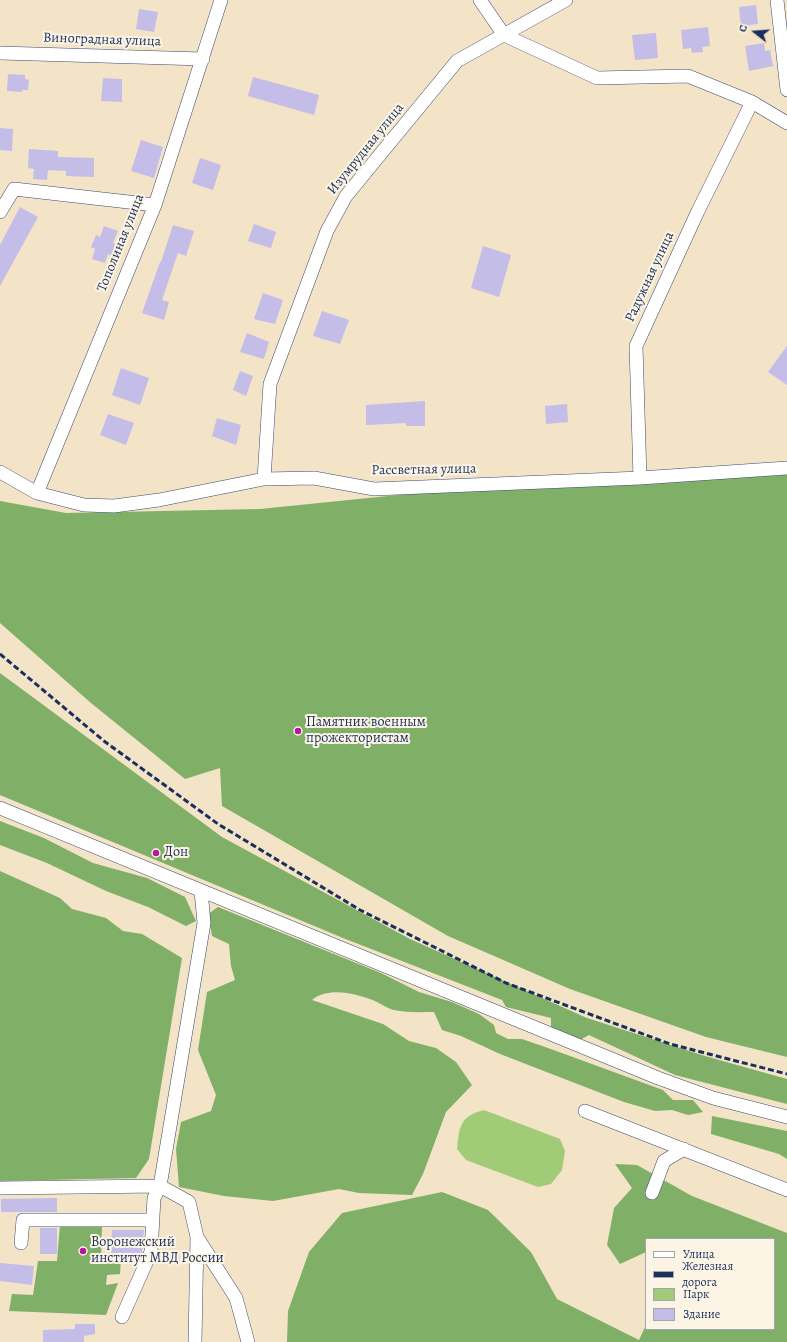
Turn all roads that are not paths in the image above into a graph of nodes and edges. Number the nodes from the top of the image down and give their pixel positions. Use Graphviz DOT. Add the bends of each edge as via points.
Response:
graph roads {
  1 [pos="220,0"];
  2 [pos="480,0"];
  3 [pos="566,0"];
  4 [pos="777,0"];
  5 [pos="504,35"];
  6 [pos="0,54"];
  7 [pos="202,59"];
  8 [pos="787,90"];
  9 [pos="752,102"];
  10 [pos="787,123"];
  11 [pos="155,205"];
  12 [pos="0,212"];
  13 [pos="787,468"];
  14 [pos="0,472"];
  15 [pos="264,478"];
  16 [pos="640,478"];
  17 [pos="37,493"];
  18 [pos="0,808"];
  19 [pos="201,891"];
  20 [pos="585,1111"];
  21 [pos="787,1117"];
  22 [pos="684,1149"];
  23 [pos="160,1186"];
  24 [pos="0,1188"];
  25 [pos="787,1190"];
  26 [pos="652,1192"];
  27 [pos="152,1220"];
  28 [pos="197,1237"];
  29 [pos="22,1243"];
  30 [pos="122,1317"];
  31 [pos="195,1342"];
  32 [pos="248,1342"];
  1 -- 7 [label="street, Тополиная улица"];
  2 -- 5 [label="street"];
  3 -- 5 [label="street, Изумрудная улица"];
  4 -- 8 [label="street"];
  5 -- 9 [label="street" via="597,78 688,76"];
  5 -- 15 [label="street, Изумрудная улица" via="457,61 346,196 327,231 270,384"];
  6 -- 7 [label="street, Виноградная улица"];
  7 -- 11 [label="street, Тополиная улица"];
  9 -- 10 [label="street"];
  9 -- 16 [label="street, Радужная улица" via="636,346"];
  11 -- 12 [label="street" via="14,189"];
  11 -- 17 [label="street, Тополиная улица"];
  13 -- 16 [label="street, Рассветная улица"];
  14 -- 17 [label="street, Рассветная улица"];
  15 -- 16 [label="street, Рассветная улица" via="314,478 374,489"];
  15 -- 17 [label="street, Рассветная улица" via="159,500 114,506 84,506"];
  18 -- 19 [label="street"];
  19 -- 21 [label="street" via="658,1078 713,1098"];
  19 -- 23 [label="street" via="204,923"];
  20 -- 22 [label="street"];
  22 -- 25 [label="street"];
  22 -- 26 [label="street" via="664,1161"];
  23 -- 24 [label="street"];
  23 -- 27 [label="street" via="154,1198"];
  23 -- 28 [label="street" via="189,1202"];
  27 -- 29 [label="street" via="23,1220"];
  27 -- 30 [label="street" via="151,1252"];
  28 -- 31 [label="street"];
  28 -- 32 [label="street" via="236,1298"];
}
